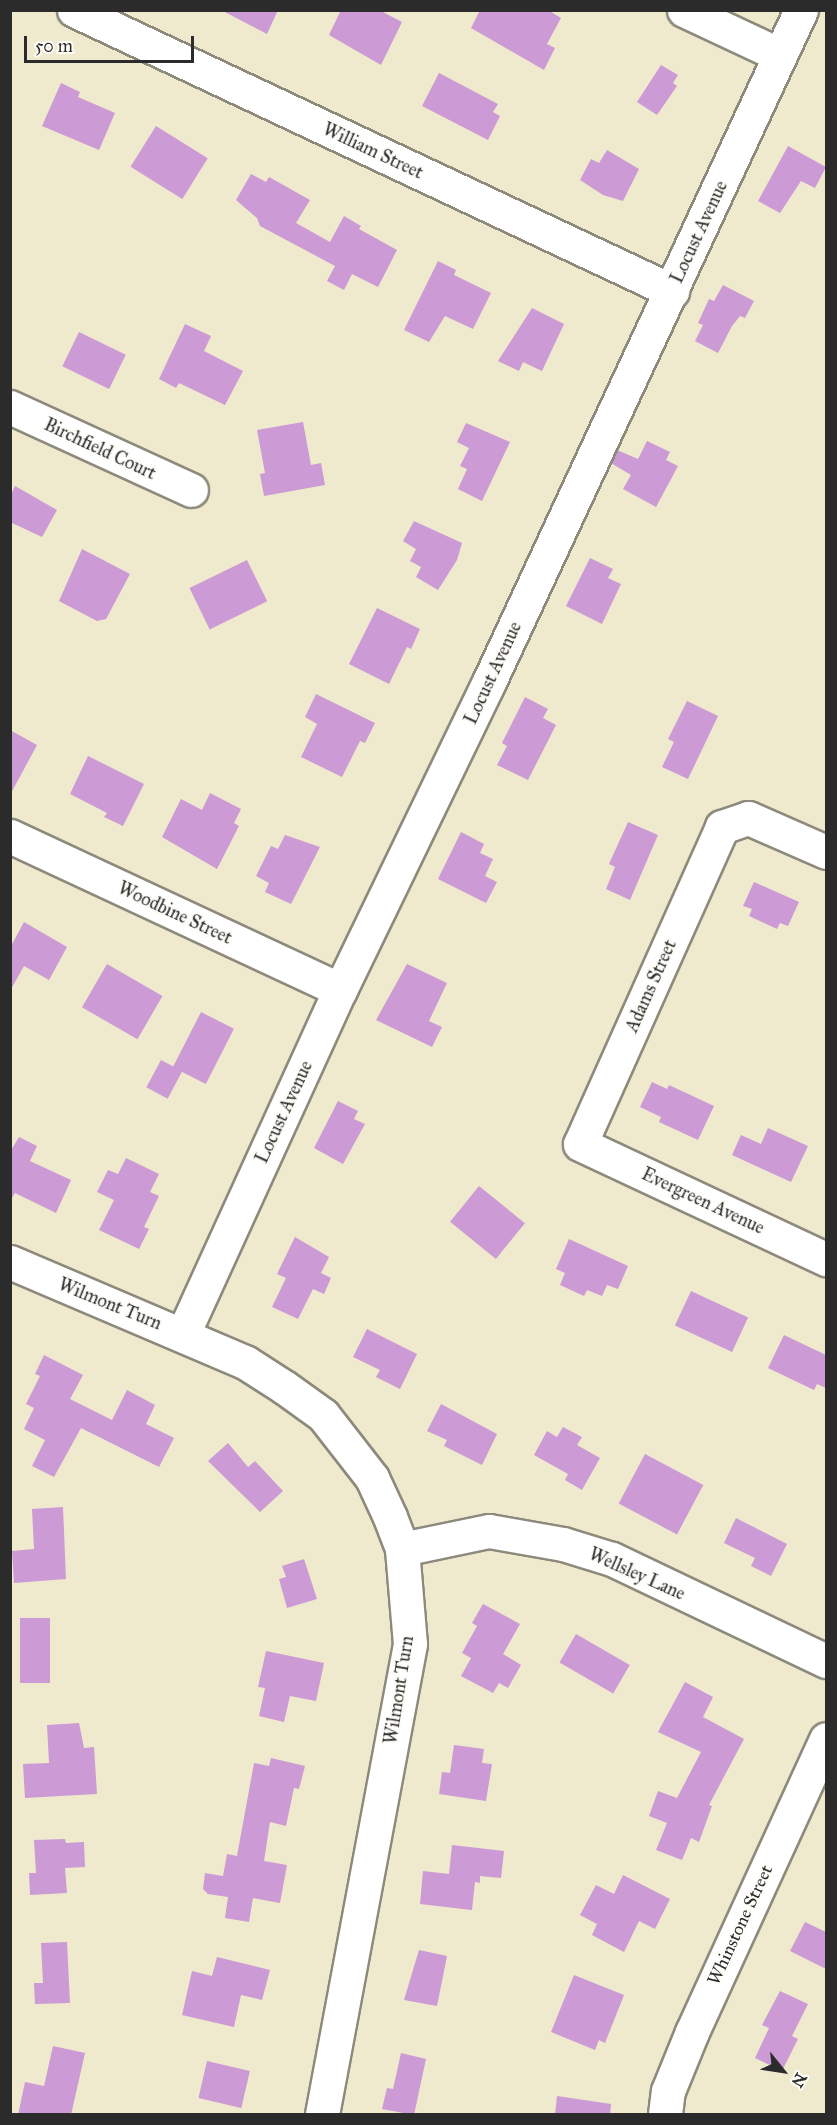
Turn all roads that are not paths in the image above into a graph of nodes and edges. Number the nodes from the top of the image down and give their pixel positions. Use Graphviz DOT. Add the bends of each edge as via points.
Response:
graph roads {
  1 [pos="74,10"];
  2 [pos="684,10"];
  3 [pos="801,10"];
  4 [pos="780,55"];
  5 [pos="672,291"];
  6 [pos="10,407"];
  7 [pos="191,490"];
  8 [pos="10,836"];
  9 [pos="826,852"];
  10 [pos="340,990"];
  11 [pos="580,1144"];
  12 [pos="826,1259"];
  13 [pos="12,1267"];
  14 [pos="183,1334"];
  15 [pos="402,1549"];
  16 [pos="826,1661"];
  17 [pos="826,1739"];
  18 [pos="322,2115"];
  19 [pos="665,2115"];
  1 -- 5 [label="street, William Street"];
  2 -- 4 [label="street"];
  3 -- 4 [label="street, Locust Avenue"];
  4 -- 5 [label="street, Locust Avenue"];
  5 -- 10 [label="street, Locust Avenue"];
  6 -- 7 [label="street, Birchfield Court"];
  8 -- 10 [label="street, Woodbine Street"];
  9 -- 11 [label="street, Adams Street" via="748,818 722,827"];
  10 -- 14 [label="street, Locust Avenue"];
  11 -- 12 [label="street, Evergreen Avenue"];
  13 -- 14 [label="street, Wilmont Turn"];
  14 -- 15 [label="street, Wilmont Turn" via="245,1362 322,1415 372,1479"];
  15 -- 16 [label="street, Wellsley Lane" via="489,1530 563,1544 612,1559"];
  15 -- 18 [label="street, Wilmont Turn" via="410,1644"];
  17 -- 19 [label="street, Whinstone Street" via="692,2032 668,2091"];
}
